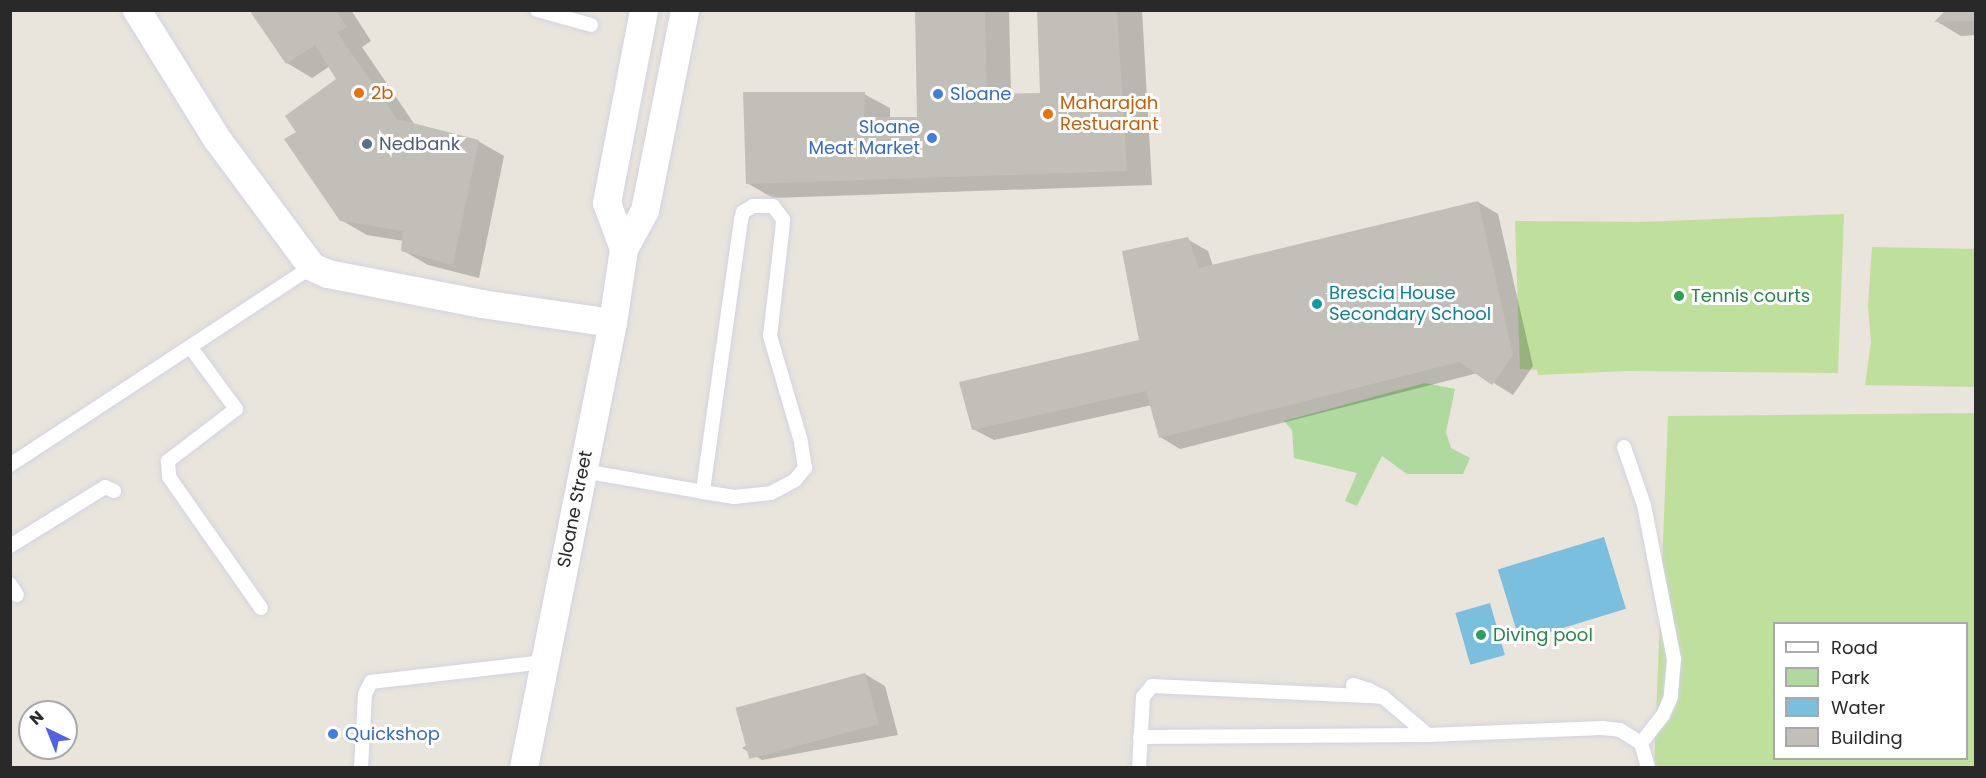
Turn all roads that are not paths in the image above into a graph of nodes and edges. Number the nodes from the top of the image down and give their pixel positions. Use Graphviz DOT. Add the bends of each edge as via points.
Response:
graph roads {
  1 [pos="137,10"];
  2 [pos="537,10"];
  3 [pos="644,10"];
  4 [pos="685,10"];
  5 [pos="591,25"];
  6 [pos="624,249"];
  7 [pos="312,267"];
  8 [pos="613,323"];
  9 [pos="191,348"];
  10 [pos="1624,447"];
  11 [pos="10,465"];
  12 [pos="583,471"];
  13 [pos="114,491"];
  14 [pos="703,492"];
  15 [pos="10,546"];
  16 [pos="261,608"];
  17 [pos="544,662"];
  18 [pos="1428,735"];
  19 [pos="1140,737"];
  20 [pos="1641,743"];
  21 [pos="361,768"];
  22 [pos="524,768"];
  23 [pos="1139,768"];
  24 [pos="1648,768"];
  1 -- 7 [label="street" via="217,139"];
  2 -- 5 [label="lane"];
  3 -- 6 [label="street, Sloane Street" via="607,203"];
  4 -- 6 [label="street, Sloane Street" via="645,211"];
  6 -- 8 [label="street, Sloane Street"];
  7 -- 8 [label="street" via="328,274 482,304"];
  7 -- 9 [label="lane"];
  8 -- 12 [label="street, Sloane Street"];
  9 -- 11 [label="lane"];
  9 -- 16 [label="lane" via="236,409 168,461 169,477"];
  10 -- 20 [label="lane" via="1644,505 1674,659 1671,697 1663,715"];
  12 -- 14 [label="lane"];
  12 -- 17 [label="street, Sloane Street"];
  13 -- 15 [label="lane" via="105,487"];
  14 -- 14 [label="lane" via="741,220 743,212 753,207 773,206 783,219 770,336 805,468 795,480 771,493 734,497"];
  17 -- 21 [label="lane" via="371,682 365,694"];
  17 -- 22 [label="street, Sloane Street"];
  18 -- 19 [label="lane"];
  18 -- 19 [label="lane" via="1383,697 1152,686 1143,698"];
  18 -- 20 [label="lane" via="1602,728 1620,730"];
  19 -- 23 [label="lane"];
  20 -- 24 [label="lane"];
}
